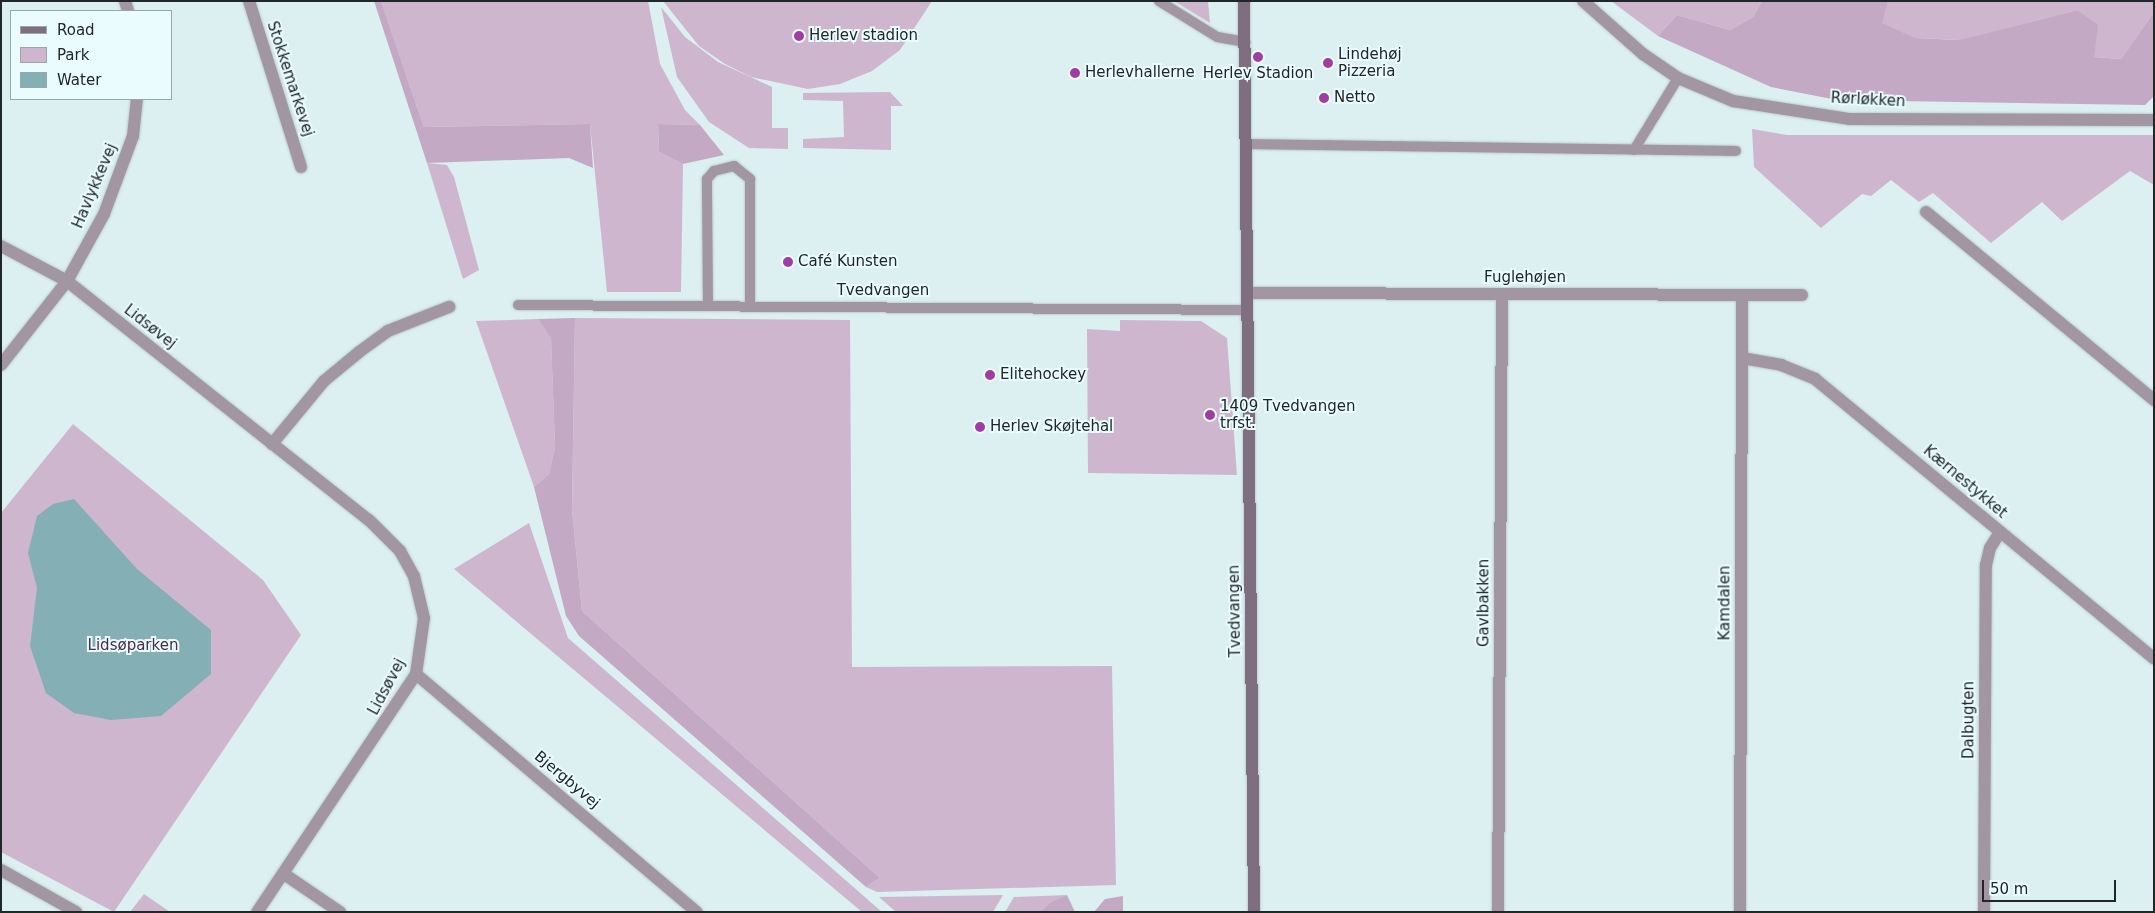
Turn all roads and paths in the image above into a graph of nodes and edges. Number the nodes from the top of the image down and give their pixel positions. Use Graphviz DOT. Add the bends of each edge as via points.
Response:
graph roads {
  1 [pos="249,1"];
  2 [pos="1160,1"];
  3 [pos="1244,1"];
  4 [pos="1583,1"];
  5 [pos="1246,42"];
  6 [pos="1678,78"];
  7 [pos="136,100"];
  8 [pos="2154,120"];
  9 [pos="1248,144"];
  10 [pos="1634,150"];
  11 [pos="1736,152"];
  12 [pos="301,167"];
  13 [pos="1926,212"];
  14 [pos="1,246"];
  15 [pos="67,281"];
  16 [pos="1247,292"];
  17 [pos="1502,294"];
  18 [pos="1742,295"];
  19 [pos="1802,295"];
  20 [pos="518,305"];
  21 [pos="708,306"];
  22 [pos="750,306"];
  23 [pos="449,307"];
  24 [pos="1247,310"];
  25 [pos="1742,358"];
  26 [pos="1,365"];
  27 [pos="2154,400"];
  28 [pos="272,444"];
  29 [pos="2000,532"];
  30 [pos="2154,658"];
  31 [pos="416,674"];
  32 [pos="1,870"];
  33 [pos="284,874"];
  34 [pos="76,912"];
  35 [pos="257,912"];
  36 [pos="340,912"];
  37 [pos="697,912"];
  38 [pos="1254,912"];
  39 [pos="1498,912"];
  40 [pos="1740,912"];
  41 [pos="1984,912"];
  1 -- 12 [label="street, Stokkemarkevej"];
  2 -- 5 [label="lane" via="1216,37"];
  3 -- 5 [label="street, Tvedvangen"];
  4 -- 6 [label="street, Rørløkken" via="1643,54"];
  5 -- 9 [label="street, Tvedvangen"];
  6 -- 8 [label="street, Rørløkken" via="1733,101 1849,119"];
  6 -- 10 [label="lane"];
  7 -- 15 [label="street, Havlykkevej" via="133,136 121,176"];
  9 -- 10 [label="lane"];
  9 -- 16 [label="street, Tvedvangen"];
  10 -- 11 [label="lane"];
  13 -- 27 [label="street"];
  14 -- 15 [label="street, Lidsøvej"];
  15 -- 26 [label="street, Havlykkevej"];
  15 -- 28 [label="street, Lidsøvej"];
  16 -- 17 [label="street, Fuglehøjen"];
  16 -- 24 [label="street, Tvedvangen"];
  17 -- 18 [label="street, Fuglehøjen"];
  17 -- 39 [label="street, Gavlbakken"];
  18 -- 19 [label="street, Fuglehøjen"];
  18 -- 25 [label="street, Kamdalen"];
  20 -- 21 [label="lane, Tvedvangen"];
  21 -- 22 [label="lane, Tvedvangen"];
  21 -- 22 [label="lane" via="707,179 723,166 734,166 750,179"];
  22 -- 24 [label="lane, Tvedvangen"];
  23 -- 28 [label="street" via="388,331 359,352 324,381"];
  24 -- 38 [label="street, Tvedvangen"];
  25 -- 29 [label="street, Kærnestykket" via="1781,365 1815,378"];
  25 -- 40 [label="street, Kamdalen"];
  28 -- 31 [label="street, Lidsøvej" via="369,520 400,551 416,583 424,618"];
  29 -- 30 [label="street, Kærnestykket"];
  29 -- 41 [label="street, Dalbugten" via="1990,548 1986,566"];
  31 -- 33 [label="street, Lidsøvej"];
  31 -- 37 [label="street, Bjergbyvej"];
  32 -- 34 [label="street"];
  33 -- 35 [label="street, Lidsøvej"];
  33 -- 36 [label="street"];
}
